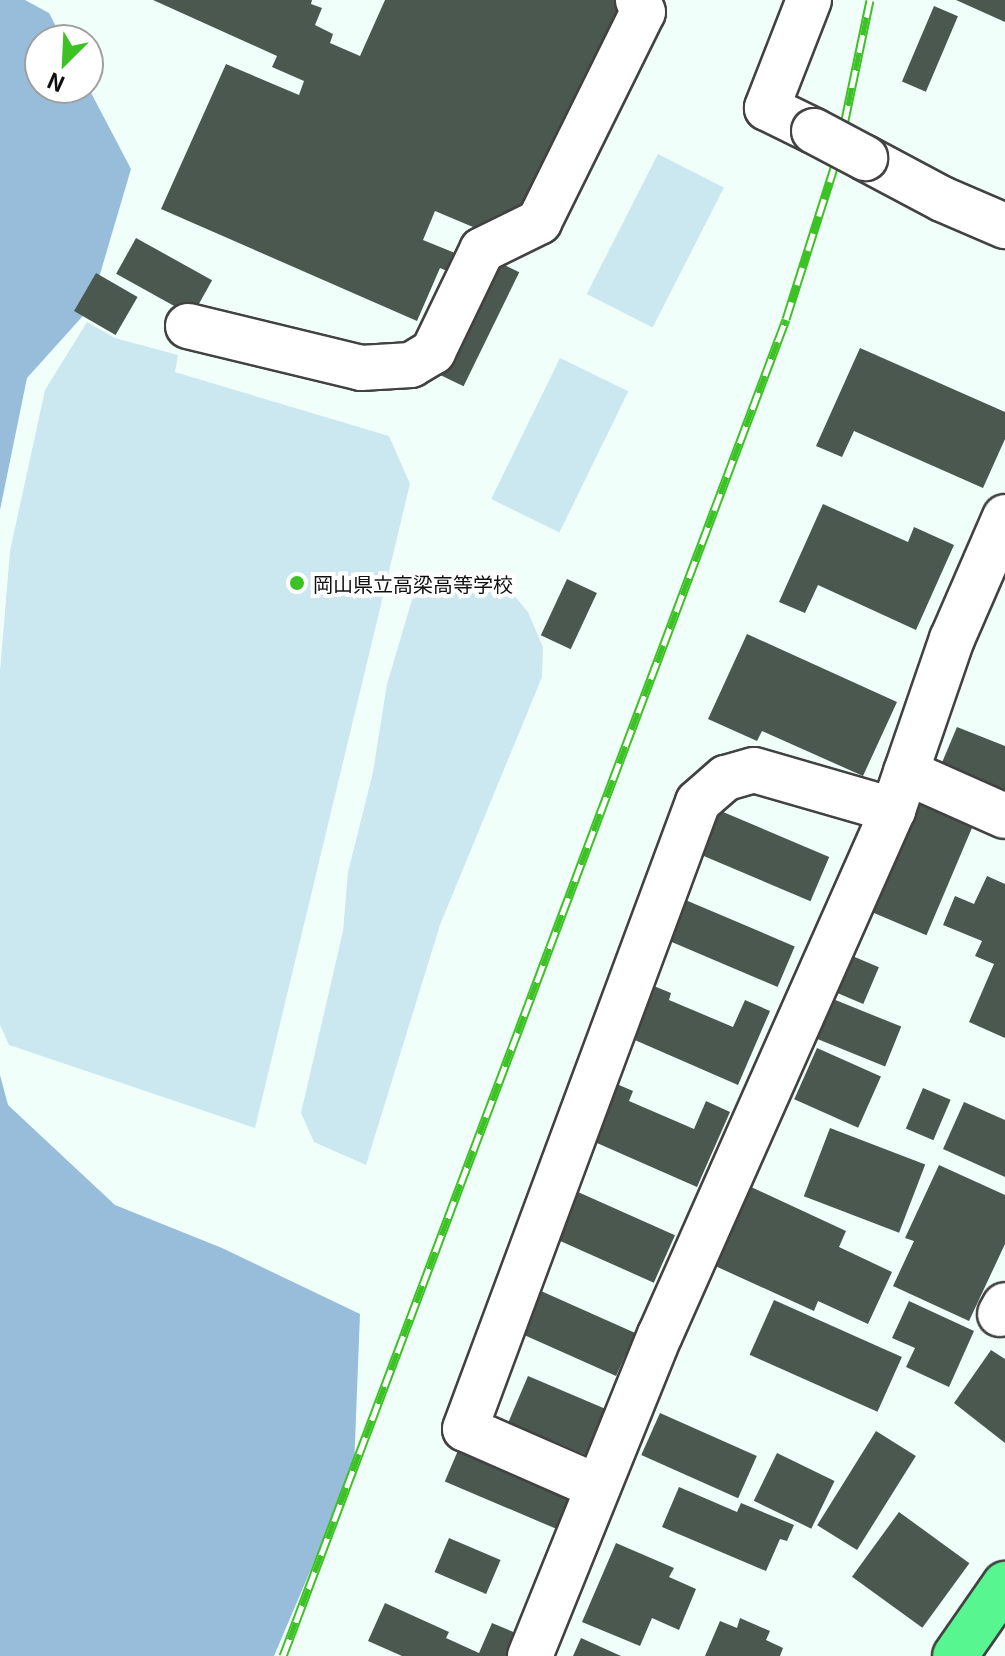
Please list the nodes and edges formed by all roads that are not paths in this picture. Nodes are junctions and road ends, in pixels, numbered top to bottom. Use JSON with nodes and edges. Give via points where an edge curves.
{"nodes":[{"id":1,"x":638,"y":0,"type":"edge"},
{"id":2,"x":809,"y":0,"type":"edge"},
{"id":3,"x":1005,"y":226,"type":"edge"},
{"id":4,"x":188,"y":326,"type":"dead end"},
{"id":5,"x":1005,"y":517,"type":"edge"},
{"id":6,"x":900,"y":791,"type":"junction"},
{"id":7,"x":1005,"y":816,"type":"edge"},
{"id":8,"x":598,"y":1487,"type":"junction"},
{"id":9,"x":1005,"y":1584,"type":"edge"},
{"id":10,"x":530,"y":1656,"type":"edge"},
{"id":11,"x":955,"y":1656,"type":"edge"}],
"edges":[{"from":1,"to":4,"type":"street","via":[[643,12],[539,222],[482,250],[433,352],[411,365],[361,368]]},
{"from":2,"to":3,"type":"street","bridge":true,"via":[[767,108]]},
{"from":5,"to":6,"type":"street","via":[[952,639]]},
{"from":6,"to":7,"type":"street"},
{"from":6,"to":8,"type":"street"},
{"from":6,"to":8,"type":"street","via":[[754,770],[726,778],[698,802],[465,1429]]},
{"from":8,"to":10,"type":"street"},
{"from":9,"to":11,"type":"highway"}]}
